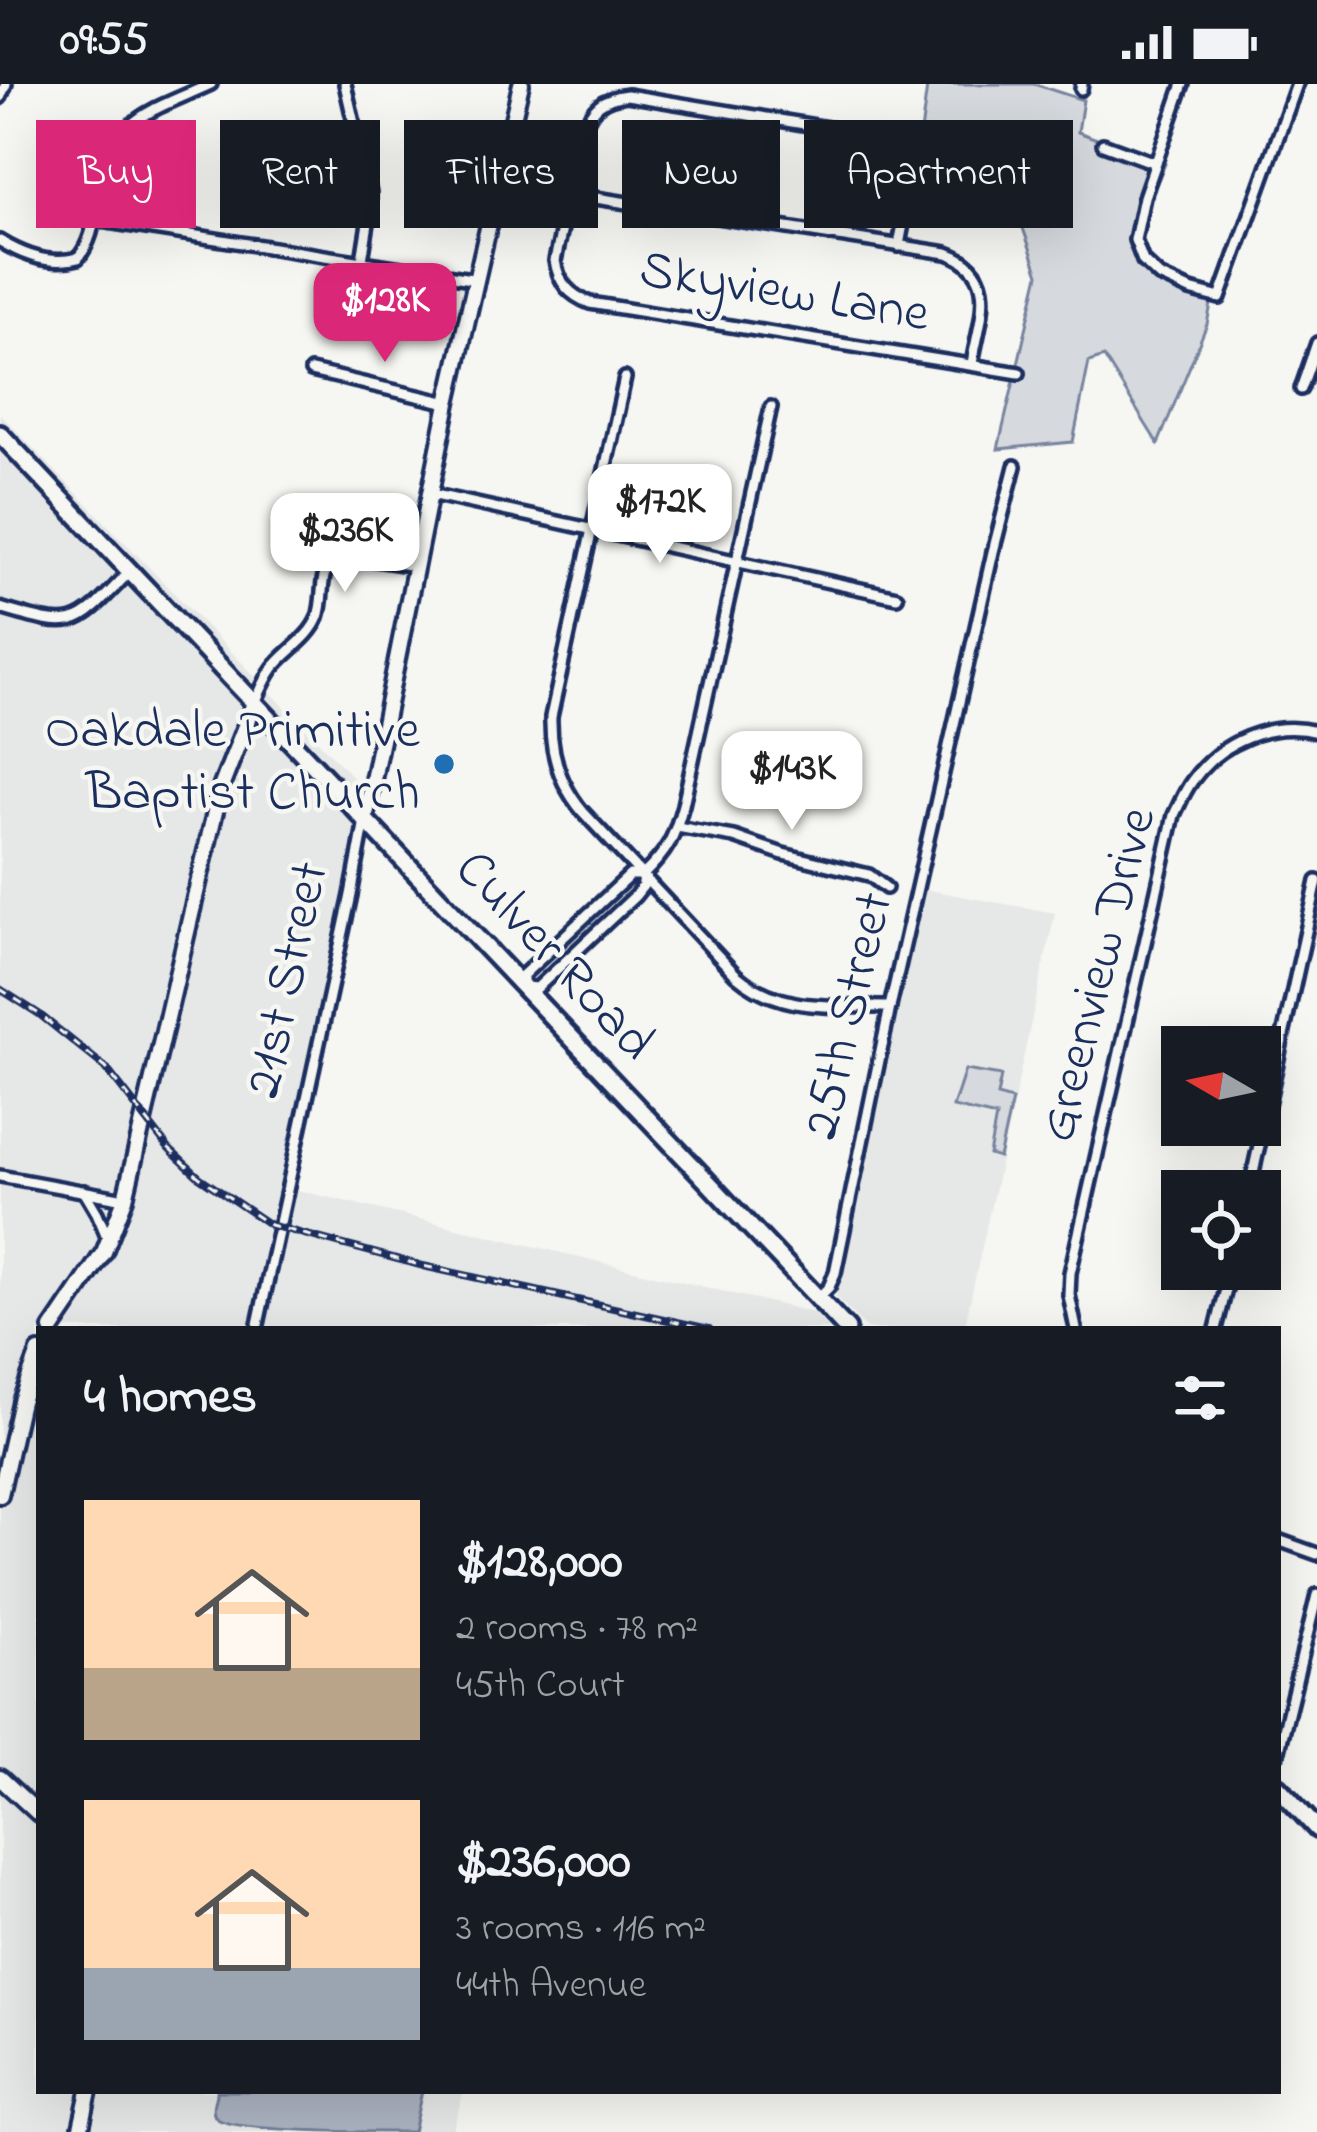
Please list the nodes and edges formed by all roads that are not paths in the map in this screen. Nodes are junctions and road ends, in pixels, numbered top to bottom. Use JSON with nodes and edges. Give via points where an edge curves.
{"nodes":[{"id":1,"x":6,"y":84,"type":"edge"},
{"id":2,"x":212,"y":84,"type":"edge"},
{"id":3,"x":345,"y":84,"type":"edge"},
{"id":4,"x":521,"y":84,"type":"edge"},
{"id":5,"x":1183,"y":84,"type":"edge"},
{"id":6,"x":1297,"y":84,"type":"edge"},
{"id":7,"x":0,"y":98,"type":"edge"},
{"id":8,"x":139,"y":120,"type":"edge"},
{"id":9,"x":513,"y":120,"type":"edge"},
{"id":10,"x":587,"y":120,"type":"edge"},
{"id":11,"x":1103,"y":143,"type":"dead end"},
{"id":12,"x":1155,"y":163,"type":"junction"},
{"id":13,"x":598,"y":198,"type":"edge"},
{"id":14,"x":92,"y":228,"type":"edge"},
{"id":15,"x":148,"y":228,"type":"edge"},
{"id":16,"x":490,"y":228,"type":"edge"},
{"id":17,"x":562,"y":228,"type":"edge"},
{"id":18,"x":0,"y":241,"type":"edge"},
{"id":19,"x":899,"y":246,"type":"junction"},
{"id":20,"x":362,"y":260,"type":"junction"},
{"id":21,"x":478,"y":280,"type":"junction"},
{"id":22,"x":1317,"y":343,"type":"edge"},
{"id":23,"x":972,"y":364,"type":"junction"},
{"id":24,"x":311,"y":371,"type":"dead end"},
{"id":25,"x":1019,"y":374,"type":"dead end"},
{"id":26,"x":625,"y":378,"type":"dead end"},
{"id":27,"x":1300,"y":389,"type":"dead end"},
{"id":28,"x":448,"y":403,"type":"junction"},
{"id":29,"x":771,"y":406,"type":"dead end"},
{"id":30,"x":0,"y":434,"type":"edge"},
{"id":31,"x":1015,"y":466,"type":"dead end"},
{"id":32,"x":431,"y":494,"type":"junction"},
{"id":33,"x":593,"y":530,"type":"junction"},
{"id":34,"x":736,"y":560,"type":"junction"},
{"id":35,"x":416,"y":566,"type":"junction"},
{"id":36,"x":130,"y":571,"type":"junction"},
{"id":37,"x":897,"y":597,"type":"dead end"},
{"id":38,"x":0,"y":608,"type":"edge"},
{"id":39,"x":254,"y":704,"type":"junction"},
{"id":40,"x":1317,"y":732,"type":"edge"},
{"id":41,"x":364,"y":820,"type":"junction"},
{"id":42,"x":677,"y":827,"type":"junction"},
{"id":43,"x":643,"y":875,"type":"junction"},
{"id":44,"x":1317,"y":881,"type":"edge"},
{"id":45,"x":886,"y":888,"type":"dead end"},
{"id":46,"x":523,"y":987,"type":"junction"},
{"id":47,"x":890,"y":1007,"type":"junction"},
{"id":48,"x":1254,"y":1170,"type":"edge"},
{"id":49,"x":0,"y":1176,"type":"edge"},
{"id":50,"x":84,"y":1191,"type":"junction"},
{"id":51,"x":125,"y":1199,"type":"junction"},
{"id":52,"x":109,"y":1243,"type":"junction"},
{"id":53,"x":1226,"y":1290,"type":"edge"},
{"id":54,"x":818,"y":1298,"type":"junction"},
{"id":55,"x":54,"y":1326,"type":"edge"},
{"id":56,"x":257,"y":1326,"type":"edge"},
{"id":57,"x":844,"y":1326,"type":"edge"},
{"id":58,"x":1075,"y":1326,"type":"edge"},
{"id":59,"x":1217,"y":1326,"type":"edge"},
{"id":60,"x":36,"y":1360,"type":"edge"},
{"id":61,"x":0,"y":1495,"type":"edge"},
{"id":62,"x":1281,"y":1541,"type":"edge"},
{"id":63,"x":1317,"y":1554,"type":"edge"},
{"id":64,"x":1317,"y":1594,"type":"edge"},
{"id":65,"x":1281,"y":1742,"type":"edge"},
{"id":66,"x":0,"y":1778,"type":"edge"},
{"id":67,"x":1281,"y":1790,"type":"edge"},
{"id":68,"x":36,"y":1811,"type":"edge"},
{"id":69,"x":1317,"y":1829,"type":"edge"},
{"id":70,"x":88,"y":2094,"type":"edge"},
{"id":71,"x":80,"y":2132,"type":"edge"}],
"edges":[{"from":1,"to":7,"type":"street"},
{"from":2,"to":8,"type":"street"},
{"from":3,"to":20,"type":"street","via":[[370,193]]},
{"from":4,"to":9,"type":"street","name":"21st Street"},
{"from":5,"to":12,"type":"street"},
{"from":6,"to":12,"type":"street","via":[[1220,298],[1159,276],[1143,261],[1135,240]]},
{"from":10,"to":19,"type":"street","name":"Skyview Lane","via":[[596,105],[627,95],[893,142],[909,169]]},
{"from":11,"to":12,"type":"street"},
{"from":13,"to":19,"type":"street"},
{"from":14,"to":18,"type":"street","via":[[85,249],[67,261]]},
{"from":15,"to":20,"type":"street"},
{"from":16,"to":21,"type":"street","name":"21st Street"},
{"from":17,"to":23,"type":"street","name":"Skyview Lane","via":[[555,261],[562,282],[590,303]]},
{"from":19,"to":23,"type":"street","via":[[962,259],[981,279]]},
{"from":20,"to":21,"type":"street"},
{"from":21,"to":28,"type":"street","name":"21st Street"},
{"from":22,"to":27,"type":"street"},
{"from":23,"to":25,"type":"street","name":"Skyview Lane"},
{"from":24,"to":28,"type":"street"},
{"from":26,"to":33,"type":"street"},
{"from":28,"to":32,"type":"street","name":"21st Street"},
{"from":29,"to":34,"type":"street"},
{"from":30,"to":36,"type":"main road","name":"Culver Road"},
{"from":31,"to":47,"type":"street","name":"25th Street"},
{"from":32,"to":33,"type":"street"},
{"from":32,"to":35,"type":"street","name":"21st Street"},
{"from":33,"to":34,"type":"street"},
{"from":33,"to":43,"type":"street","via":[[552,740],[575,803]]},
{"from":34,"to":37,"type":"street"},
{"from":34,"to":42,"type":"street"},
{"from":35,"to":39,"type":"street","via":[[351,556],[329,563],[318,617],[273,668]]},
{"from":35,"to":41,"type":"street","name":"21st Street"},
{"from":36,"to":38,"type":"street","via":[[74,621]]},
{"from":36,"to":39,"type":"main road","name":"Culver Road"},
{"from":39,"to":41,"type":"main road","name":"Culver Road"},
{"from":39,"to":51,"type":"street","via":[[220,790]]},
{"from":40,"to":58,"type":"street","name":"Greenview Drive","via":[[1270,729],[1220,753],[1174,815],[1070,1273]]},
{"from":41,"to":46,"type":"main road","name":"Culver Road","via":[[377,843]]},
{"from":41,"to":56,"type":"street","name":"21st Street"},
{"from":42,"to":43,"type":"street"},
{"from":42,"to":45,"type":"street","via":[[869,875]]},
{"from":43,"to":46,"type":"street","via":[[630,875],[524,975]]},
{"from":43,"to":46,"type":"street","via":[[635,896],[537,988]]},
{"from":43,"to":47,"type":"street","via":[[764,995]]},
{"from":44,"to":48,"type":"street"},
{"from":46,"to":54,"type":"main road","name":"Culver Road"},
{"from":47,"to":54,"type":"street","name":"25th Street","via":[[835,1273]]},
{"from":49,"to":50,"type":"street"},
{"from":50,"to":51,"type":"street"},
{"from":50,"to":52,"type":"street"},
{"from":51,"to":52,"type":"street"},
{"from":52,"to":55,"type":"street"},
{"from":53,"to":59,"type":"street"},
{"from":54,"to":57,"type":"main road","name":"Culver Road"},
{"from":60,"to":61,"type":"street"},
{"from":62,"to":63,"type":"street"},
{"from":64,"to":65,"type":"street"},
{"from":66,"to":68,"type":"street"},
{"from":67,"to":69,"type":"main road"},
{"from":70,"to":71,"type":"street"}]}
